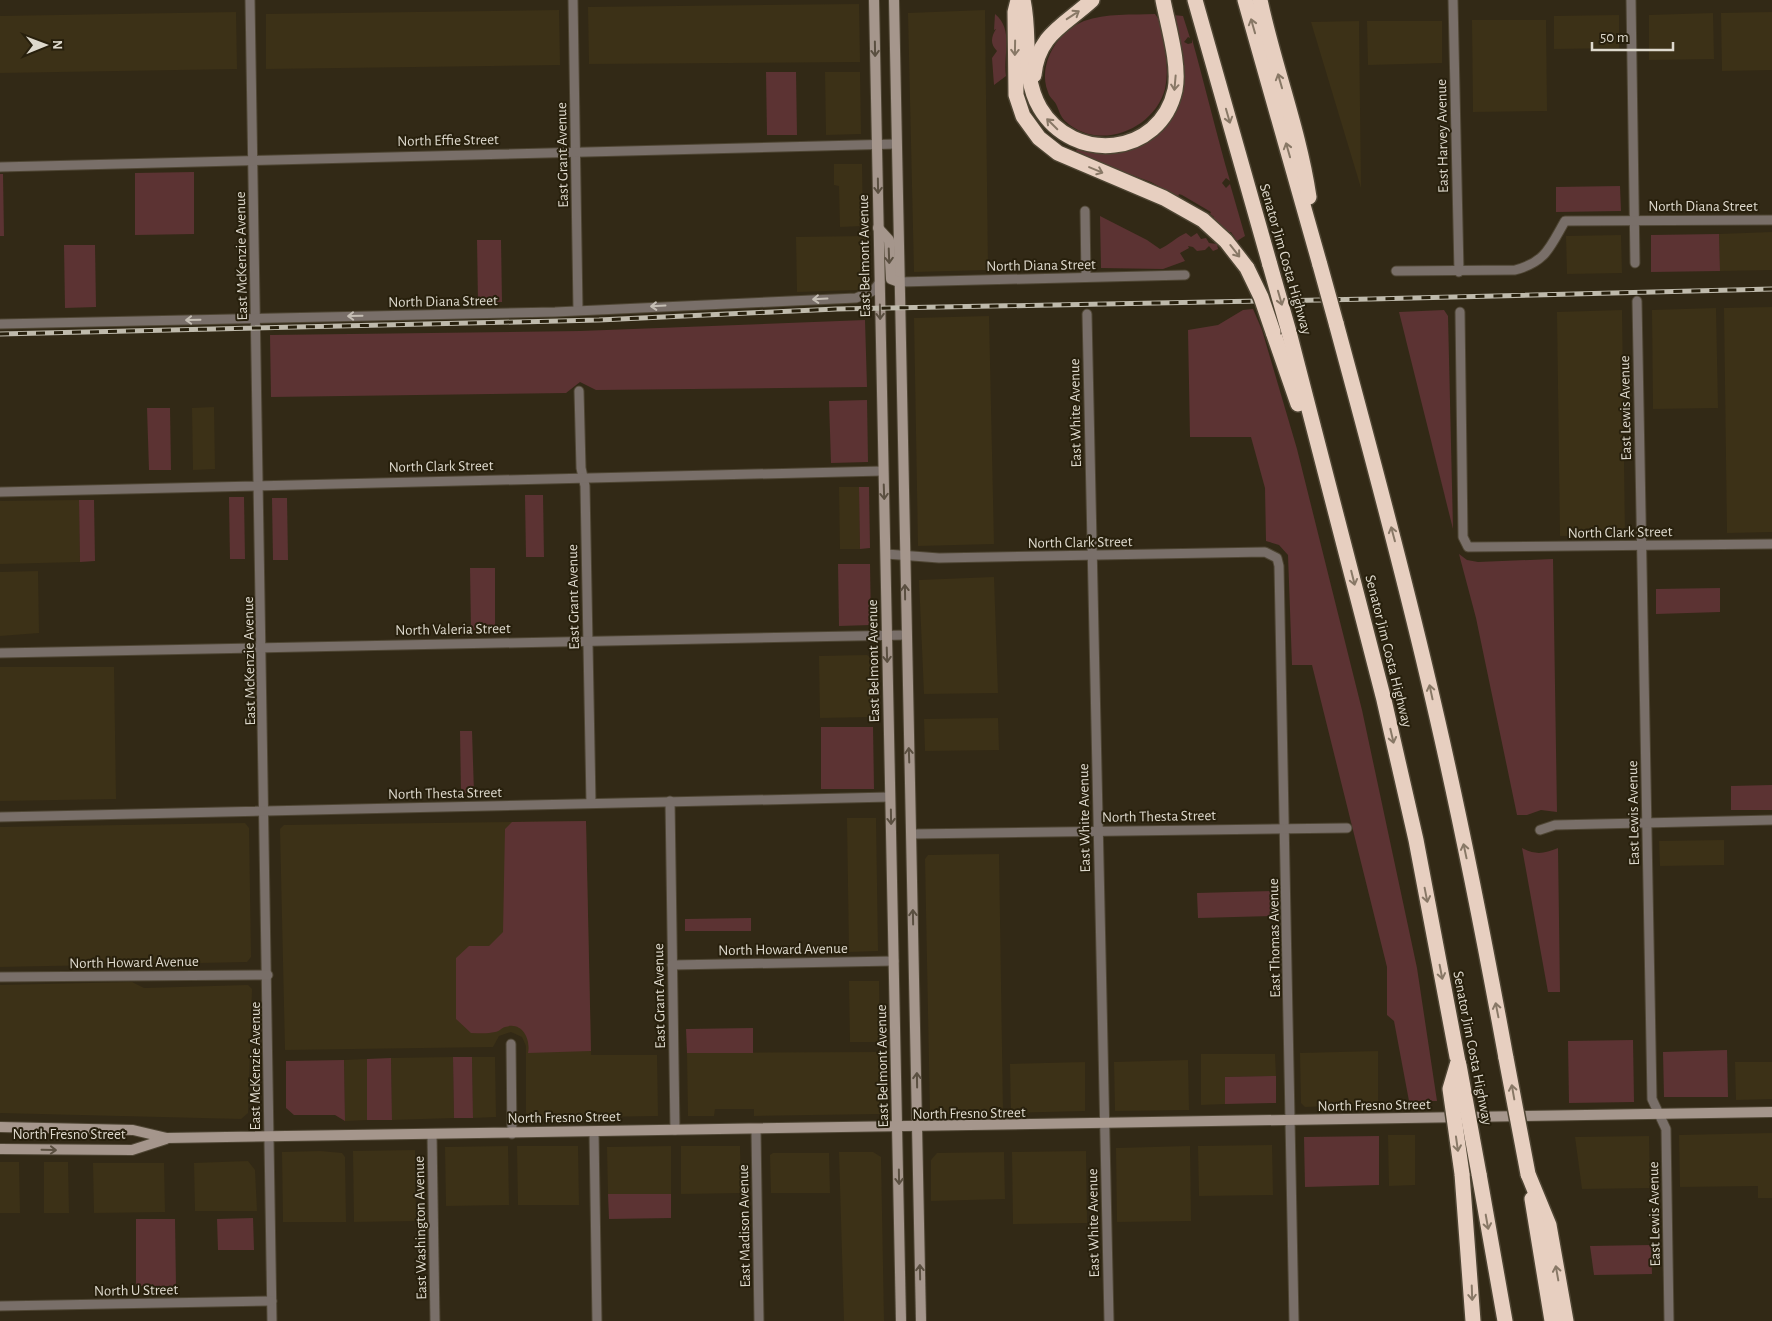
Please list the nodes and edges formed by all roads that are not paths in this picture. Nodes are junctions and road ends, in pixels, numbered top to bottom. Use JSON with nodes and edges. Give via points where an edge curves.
{"nodes":[{"id":1,"x":250,"y":0,"type":"edge"},
{"id":2,"x":573,"y":0,"type":"edge"},
{"id":3,"x":874,"y":0,"type":"edge"},
{"id":4,"x":894,"y":0,"type":"edge"},
{"id":5,"x":1018,"y":0,"type":"edge"},
{"id":6,"x":1023,"y":0,"type":"edge"},
{"id":7,"x":1092,"y":0,"type":"edge"},
{"id":8,"x":1164,"y":0,"type":"edge"},
{"id":9,"x":1195,"y":0,"type":"edge"},
{"id":10,"x":1245,"y":0,"type":"edge"},
{"id":11,"x":1260,"y":0,"type":"edge"},
{"id":12,"x":1453,"y":0,"type":"edge"},
{"id":13,"x":1631,"y":0,"type":"edge"},
{"id":14,"x":1266,"y":52,"type":"junction"},
{"id":15,"x":1036,"y":99,"type":"junction"},
{"id":16,"x":878,"y":144,"type":"junction"},
{"id":17,"x":896,"y":144,"type":"junction"},
{"id":18,"x":576,"y":151,"type":"junction"},
{"id":19,"x":253,"y":159,"type":"junction"},
{"id":20,"x":0,"y":167,"type":"edge"},
{"id":21,"x":1085,"y":212,"type":"dead end"},
{"id":22,"x":1635,"y":220,"type":"junction"},
{"id":23,"x":1772,"y":220,"type":"edge"},
{"id":24,"x":878,"y":228,"type":"junction"},
{"id":25,"x":1636,"y":263,"type":"dead end"},
{"id":26,"x":1396,"y":271,"type":"dead end"},
{"id":27,"x":1459,"y":272,"type":"junction"},
{"id":28,"x":1184,"y":275,"type":"dead end"},
{"id":29,"x":1086,"y":277,"type":"junction"},
{"id":30,"x":880,"y":282,"type":"junction"},
{"id":31,"x":899,"y":282,"type":"junction"},
{"id":32,"x":1637,"y":301,"type":"dead end"},
{"id":33,"x":578,"y":310,"type":"junction"},
{"id":34,"x":1460,"y":312,"type":"dead end"},
{"id":35,"x":1087,"y":314,"type":"dead end"},
{"id":36,"x":256,"y":319,"type":"junction"},
{"id":37,"x":0,"y":324,"type":"edge"},
{"id":38,"x":579,"y":391,"type":"dead end"},
{"id":39,"x":883,"y":471,"type":"junction"},
{"id":40,"x":583,"y":477,"type":"junction"},
{"id":41,"x":259,"y":484,"type":"junction"},
{"id":42,"x":0,"y":492,"type":"edge"},
{"id":43,"x":1330,"y":497,"type":"junction"},
{"id":44,"x":1772,"y":544,"type":"edge"},
{"id":45,"x":1642,"y":546,"type":"junction"},
{"id":46,"x":886,"y":554,"type":"junction"},
{"id":47,"x":1275,"y":555,"type":"joint"},
{"id":48,"x":1092,"y":556,"type":"junction"},
{"id":49,"x":905,"y":557,"type":"junction"},
{"id":50,"x":887,"y":635,"type":"junction"},
{"id":51,"x":906,"y":635,"type":"junction"},
{"id":52,"x":588,"y":640,"type":"junction"},
{"id":53,"x":262,"y":648,"type":"junction"},
{"id":54,"x":0,"y":653,"type":"edge"},
{"id":55,"x":890,"y":797,"type":"junction"},
{"id":56,"x":670,"y":802,"type":"junction"},
{"id":57,"x":591,"y":803,"type":"junction"},
{"id":58,"x":265,"y":811,"type":"junction"},
{"id":59,"x":0,"y":817,"type":"edge"},
{"id":60,"x":1772,"y":820,"type":"edge"},
{"id":61,"x":1647,"y":822,"type":"junction"},
{"id":62,"x":1347,"y":828,"type":"dead end"},
{"id":63,"x":1285,"y":829,"type":"junction"},
{"id":64,"x":1540,"y":830,"type":"dead end"},
{"id":65,"x":1098,"y":831,"type":"junction"},
{"id":66,"x":912,"y":834,"type":"junction"},
{"id":67,"x":894,"y":961,"type":"junction"},
{"id":68,"x":672,"y":965,"type":"junction"},
{"id":69,"x":268,"y":974,"type":"junction"},
{"id":70,"x":0,"y":977,"type":"edge"},
{"id":71,"x":511,"y":1044,"type":"dead end"},
{"id":72,"x":1458,"y":1062,"type":"junction"},
{"id":73,"x":1772,"y":1112,"type":"edge"},
{"id":74,"x":1659,"y":1114,"type":"junction"},
{"id":75,"x":1291,"y":1122,"type":"junction"},
{"id":76,"x":1104,"y":1126,"type":"junction"},
{"id":77,"x":0,"y":1127,"type":"edge"},
{"id":78,"x":918,"y":1128,"type":"junction"},
{"id":79,"x":898,"y":1129,"type":"junction"},
{"id":80,"x":675,"y":1130,"type":"junction"},
{"id":81,"x":756,"y":1131,"type":"junction"},
{"id":82,"x":594,"y":1132,"type":"junction"},
{"id":83,"x":512,"y":1134,"type":"junction"},
{"id":84,"x":432,"y":1135,"type":"junction"},
{"id":85,"x":269,"y":1137,"type":"junction"},
{"id":86,"x":167,"y":1138,"type":"junction"},
{"id":87,"x":0,"y":1149,"type":"edge"},
{"id":88,"x":1528,"y":1174,"type":"junction"},
{"id":89,"x":272,"y":1301,"type":"junction"},
{"id":90,"x":0,"y":1306,"type":"edge"},
{"id":91,"x":272,"y":1321,"type":"edge"},
{"id":92,"x":435,"y":1321,"type":"edge"},
{"id":93,"x":597,"y":1321,"type":"edge"},
{"id":94,"x":759,"y":1321,"type":"edge"},
{"id":95,"x":901,"y":1321,"type":"edge"},
{"id":96,"x":921,"y":1321,"type":"edge"},
{"id":97,"x":1109,"y":1321,"type":"edge"},
{"id":98,"x":1294,"y":1321,"type":"edge"},
{"id":99,"x":1473,"y":1321,"type":"edge"},
{"id":100,"x":1505,"y":1321,"type":"edge"},
{"id":101,"x":1552,"y":1321,"type":"edge"},
{"id":102,"x":1566,"y":1321,"type":"edge"},
{"id":103,"x":1669,"y":1321,"type":"edge"}],
"edges":[{"from":1,"to":19,"type":"street","name":"East McKenzie Avenue"},
{"from":2,"to":18,"type":"street","name":"East Grant Avenue"},
{"from":3,"to":16,"type":"main road","name":"East Belmont Avenue","one_way":true},
{"from":4,"to":17,"type":"main road"},
{"from":5,"to":43,"type":"highway","one_way":true,"bridge":true,"via":[[1015,12],[1016,95],[1023,116],[1034,132],[1058,153],[1164,198],[1203,220],[1226,240],[1247,268],[1261,297]]},
{"from":6,"to":15,"type":"highway","via":[[1029,75]]},
{"from":15,"to":7,"type":"highway","one_way":true,"via":[[1033,84],[1042,48],[1061,23]]},
{"from":8,"to":15,"type":"highway","one_way":true,"via":[[1176,74],[1174,94],[1158,123],[1139,138],[1108,145],[1074,140],[1054,126]]},
{"from":9,"to":43,"type":"highway","name":"Senator Jim Costa Highway","one_way":true,"bridge":true,"via":[[1289,332]]},
{"from":14,"to":10,"type":"highway","one_way":true},
{"from":11,"to":14,"type":"highway"},
{"from":12,"to":27,"type":"street","name":"East Harvey Avenue"},
{"from":13,"to":22,"type":"street"},
{"from":88,"to":14,"type":"highway","name":"Senator Jim Costa Highway","one_way":true,"bridge":true,"via":[[1489,964],[1429,681],[1320,265],[1305,167]]},
{"from":16,"to":17,"type":"street","name":"North Effie Street"},
{"from":16,"to":18,"type":"street","name":"North Effie Street"},
{"from":16,"to":24,"type":"main road","name":"East Belmont Avenue","one_way":true},
{"from":17,"to":31,"type":"main road"},
{"from":18,"to":19,"type":"street","name":"North Effie Street"},
{"from":18,"to":33,"type":"street","name":"East Grant Avenue"},
{"from":19,"to":20,"type":"street","name":"North Effie Street"},
{"from":19,"to":36,"type":"street","name":"East McKenzie Avenue"},
{"from":21,"to":29,"type":"street"},
{"from":22,"to":23,"type":"street","name":"North Diana Street"},
{"from":22,"to":25,"type":"street"},
{"from":22,"to":27,"type":"street","name":"North Diana Street","via":[[1565,221],[1544,258],[1531,266],[1515,270]]},
{"from":24,"to":30,"type":"main road","name":"East Belmont Avenue"},
{"from":24,"to":31,"type":"main road","one_way":true,"via":[[888,240],[891,279]]},
{"from":26,"to":27,"type":"street"},
{"from":28,"to":29,"type":"street","name":"North Diana Street"},
{"from":29,"to":31,"type":"street","name":"North Diana Street"},
{"from":30,"to":33,"type":"street","name":"North Diana Street","one_way":true,"via":[[873,292],[856,298]]},
{"from":30,"to":39,"type":"main road","name":"East Belmont Avenue","one_way":true},
{"from":31,"to":49,"type":"main road"},
{"from":32,"to":45,"type":"street","name":"East Lewis Avenue"},
{"from":33,"to":36,"type":"street","name":"North Diana Street","one_way":true},
{"from":34,"to":45,"type":"street","name":"North Clark Street","via":[[1463,537],[1468,547]]},
{"from":35,"to":48,"type":"street","name":"East White Avenue"},
{"from":36,"to":37,"type":"street","name":"North Diana Street","one_way":true},
{"from":36,"to":41,"type":"street","name":"East McKenzie Avenue"},
{"from":38,"to":40,"type":"street","name":"East Grant Avenue"},
{"from":39,"to":40,"type":"street","name":"North Clark Street"},
{"from":39,"to":46,"type":"main road","name":"East Belmont Avenue","one_way":true},
{"from":40,"to":41,"type":"street","name":"North Clark Street"},
{"from":40,"to":52,"type":"street","name":"East Grant Avenue"},
{"from":41,"to":42,"type":"street","name":"North Clark Street"},
{"from":41,"to":53,"type":"street","name":"East McKenzie Avenue"},
{"from":43,"to":72,"type":"highway","name":"Senator Jim Costa Highway","one_way":true,"via":[[1382,691],[1416,840]]},
{"from":44,"to":45,"type":"street","name":"North Clark Street"},
{"from":45,"to":61,"type":"street","name":"East Lewis Avenue"},
{"from":46,"to":49,"type":"street","name":"North Clark Street"},
{"from":46,"to":50,"type":"main road","name":"East Belmont Avenue"},
{"from":47,"to":48,"type":"street","name":"North Clark Street","via":[[1265,552]]},
{"from":47,"to":63,"type":"street","name":"East Thomas Avenue","via":[[1279,566]]},
{"from":48,"to":49,"type":"street","name":"North Clark Street"},
{"from":48,"to":65,"type":"street","name":"East White Avenue"},
{"from":51,"to":49,"type":"main road","one_way":true},
{"from":50,"to":51,"type":"street","name":"North Valeria Street"},
{"from":50,"to":52,"type":"street","name":"North Valeria Street"},
{"from":50,"to":55,"type":"main road","name":"East Belmont Avenue","one_way":true},
{"from":66,"to":51,"type":"main road","one_way":true},
{"from":52,"to":53,"type":"street","name":"North Valeria Street"},
{"from":52,"to":57,"type":"street","name":"East Grant Avenue"},
{"from":53,"to":54,"type":"street","name":"North Valeria Street"},
{"from":53,"to":58,"type":"street","name":"East McKenzie Avenue"},
{"from":55,"to":56,"type":"street","name":"North Thesta Street"},
{"from":55,"to":67,"type":"main road","name":"East Belmont Avenue","one_way":true},
{"from":56,"to":57,"type":"street","name":"North Thesta Street"},
{"from":56,"to":68,"type":"street","name":"East Grant Avenue"},
{"from":57,"to":58,"type":"street","name":"North Thesta Street"},
{"from":58,"to":59,"type":"street","name":"North Thesta Street"},
{"from":58,"to":69,"type":"street","name":"East McKenzie Avenue"},
{"from":60,"to":61,"type":"street"},
{"from":61,"to":64,"type":"street","via":[[1555,825]]},
{"from":61,"to":74,"type":"street","name":"East Lewis Avenue","via":[[1652,1098]]},
{"from":62,"to":63,"type":"street","name":"North Thesta Street"},
{"from":63,"to":65,"type":"street","name":"North Thesta Street"},
{"from":63,"to":75,"type":"street","name":"East Thomas Avenue"},
{"from":65,"to":66,"type":"street","name":"North Thesta Street"},
{"from":65,"to":76,"type":"street","name":"East White Avenue"},
{"from":78,"to":66,"type":"main road","one_way":true},
{"from":67,"to":68,"type":"street","name":"North Howard Avenue"},
{"from":67,"to":79,"type":"main road","name":"East Belmont Avenue"},
{"from":68,"to":80,"type":"street","name":"East Grant Avenue"},
{"from":69,"to":70,"type":"street","name":"North Howard Avenue"},
{"from":69,"to":85,"type":"street","name":"East McKenzie Avenue"},
{"from":71,"to":83,"type":"street"},
{"from":72,"to":99,"type":"highway","one_way":true,"bridge":true,"via":[[1450,1090],[1462,1174]]},
{"from":72,"to":100,"type":"highway","name":"Senator Jim Costa Highway","one_way":true,"bridge":true},
{"from":73,"to":74,"type":"main road","name":"North Fresno Street"},
{"from":74,"to":75,"type":"main road","name":"North Fresno Street"},
{"from":74,"to":103,"type":"street","name":"East Lewis Avenue","via":[[1666,1129]]},
{"from":75,"to":76,"type":"main road","name":"North Fresno Street"},
{"from":75,"to":98,"type":"street","name":"East Thomas Avenue"},
{"from":76,"to":78,"type":"main road","name":"North Fresno Street"},
{"from":76,"to":97,"type":"street","name":"East White Avenue"},
{"from":77,"to":86,"type":"main road","name":"North Fresno Street","via":[[133,1130]]},
{"from":78,"to":79,"type":"main road","name":"North Fresno Street"},
{"from":96,"to":78,"type":"main road","one_way":true},
{"from":79,"to":81,"type":"main road","name":"North Fresno Street"},
{"from":79,"to":95,"type":"main road","name":"East Belmont Avenue","one_way":true},
{"from":80,"to":81,"type":"main road","name":"North Fresno Street"},
{"from":80,"to":82,"type":"main road","name":"North Fresno Street"},
{"from":81,"to":94,"type":"street","name":"East Madison Avenue"},
{"from":82,"to":83,"type":"main road","name":"North Fresno Street"},
{"from":82,"to":93,"type":"street"},
{"from":83,"to":84,"type":"main road","name":"North Fresno Street"},
{"from":84,"to":85,"type":"main road","name":"North Fresno Street"},
{"from":84,"to":92,"type":"street","name":"East Washington Avenue"},
{"from":85,"to":86,"type":"main road","name":"North Fresno Street"},
{"from":85,"to":89,"type":"street","name":"East McKenzie Avenue"},
{"from":87,"to":86,"type":"main road","name":"North Fresno Street","one_way":true,"via":[[132,1150]]},
{"from":88,"to":101,"type":"highway","name":"Senator Jim Costa Highway"},
{"from":102,"to":88,"type":"highway","one_way":true,"via":[[1548,1224]]},
{"from":89,"to":90,"type":"street","name":"North U Street"},
{"from":89,"to":91,"type":"street","name":"East McKenzie Avenue"}]}
